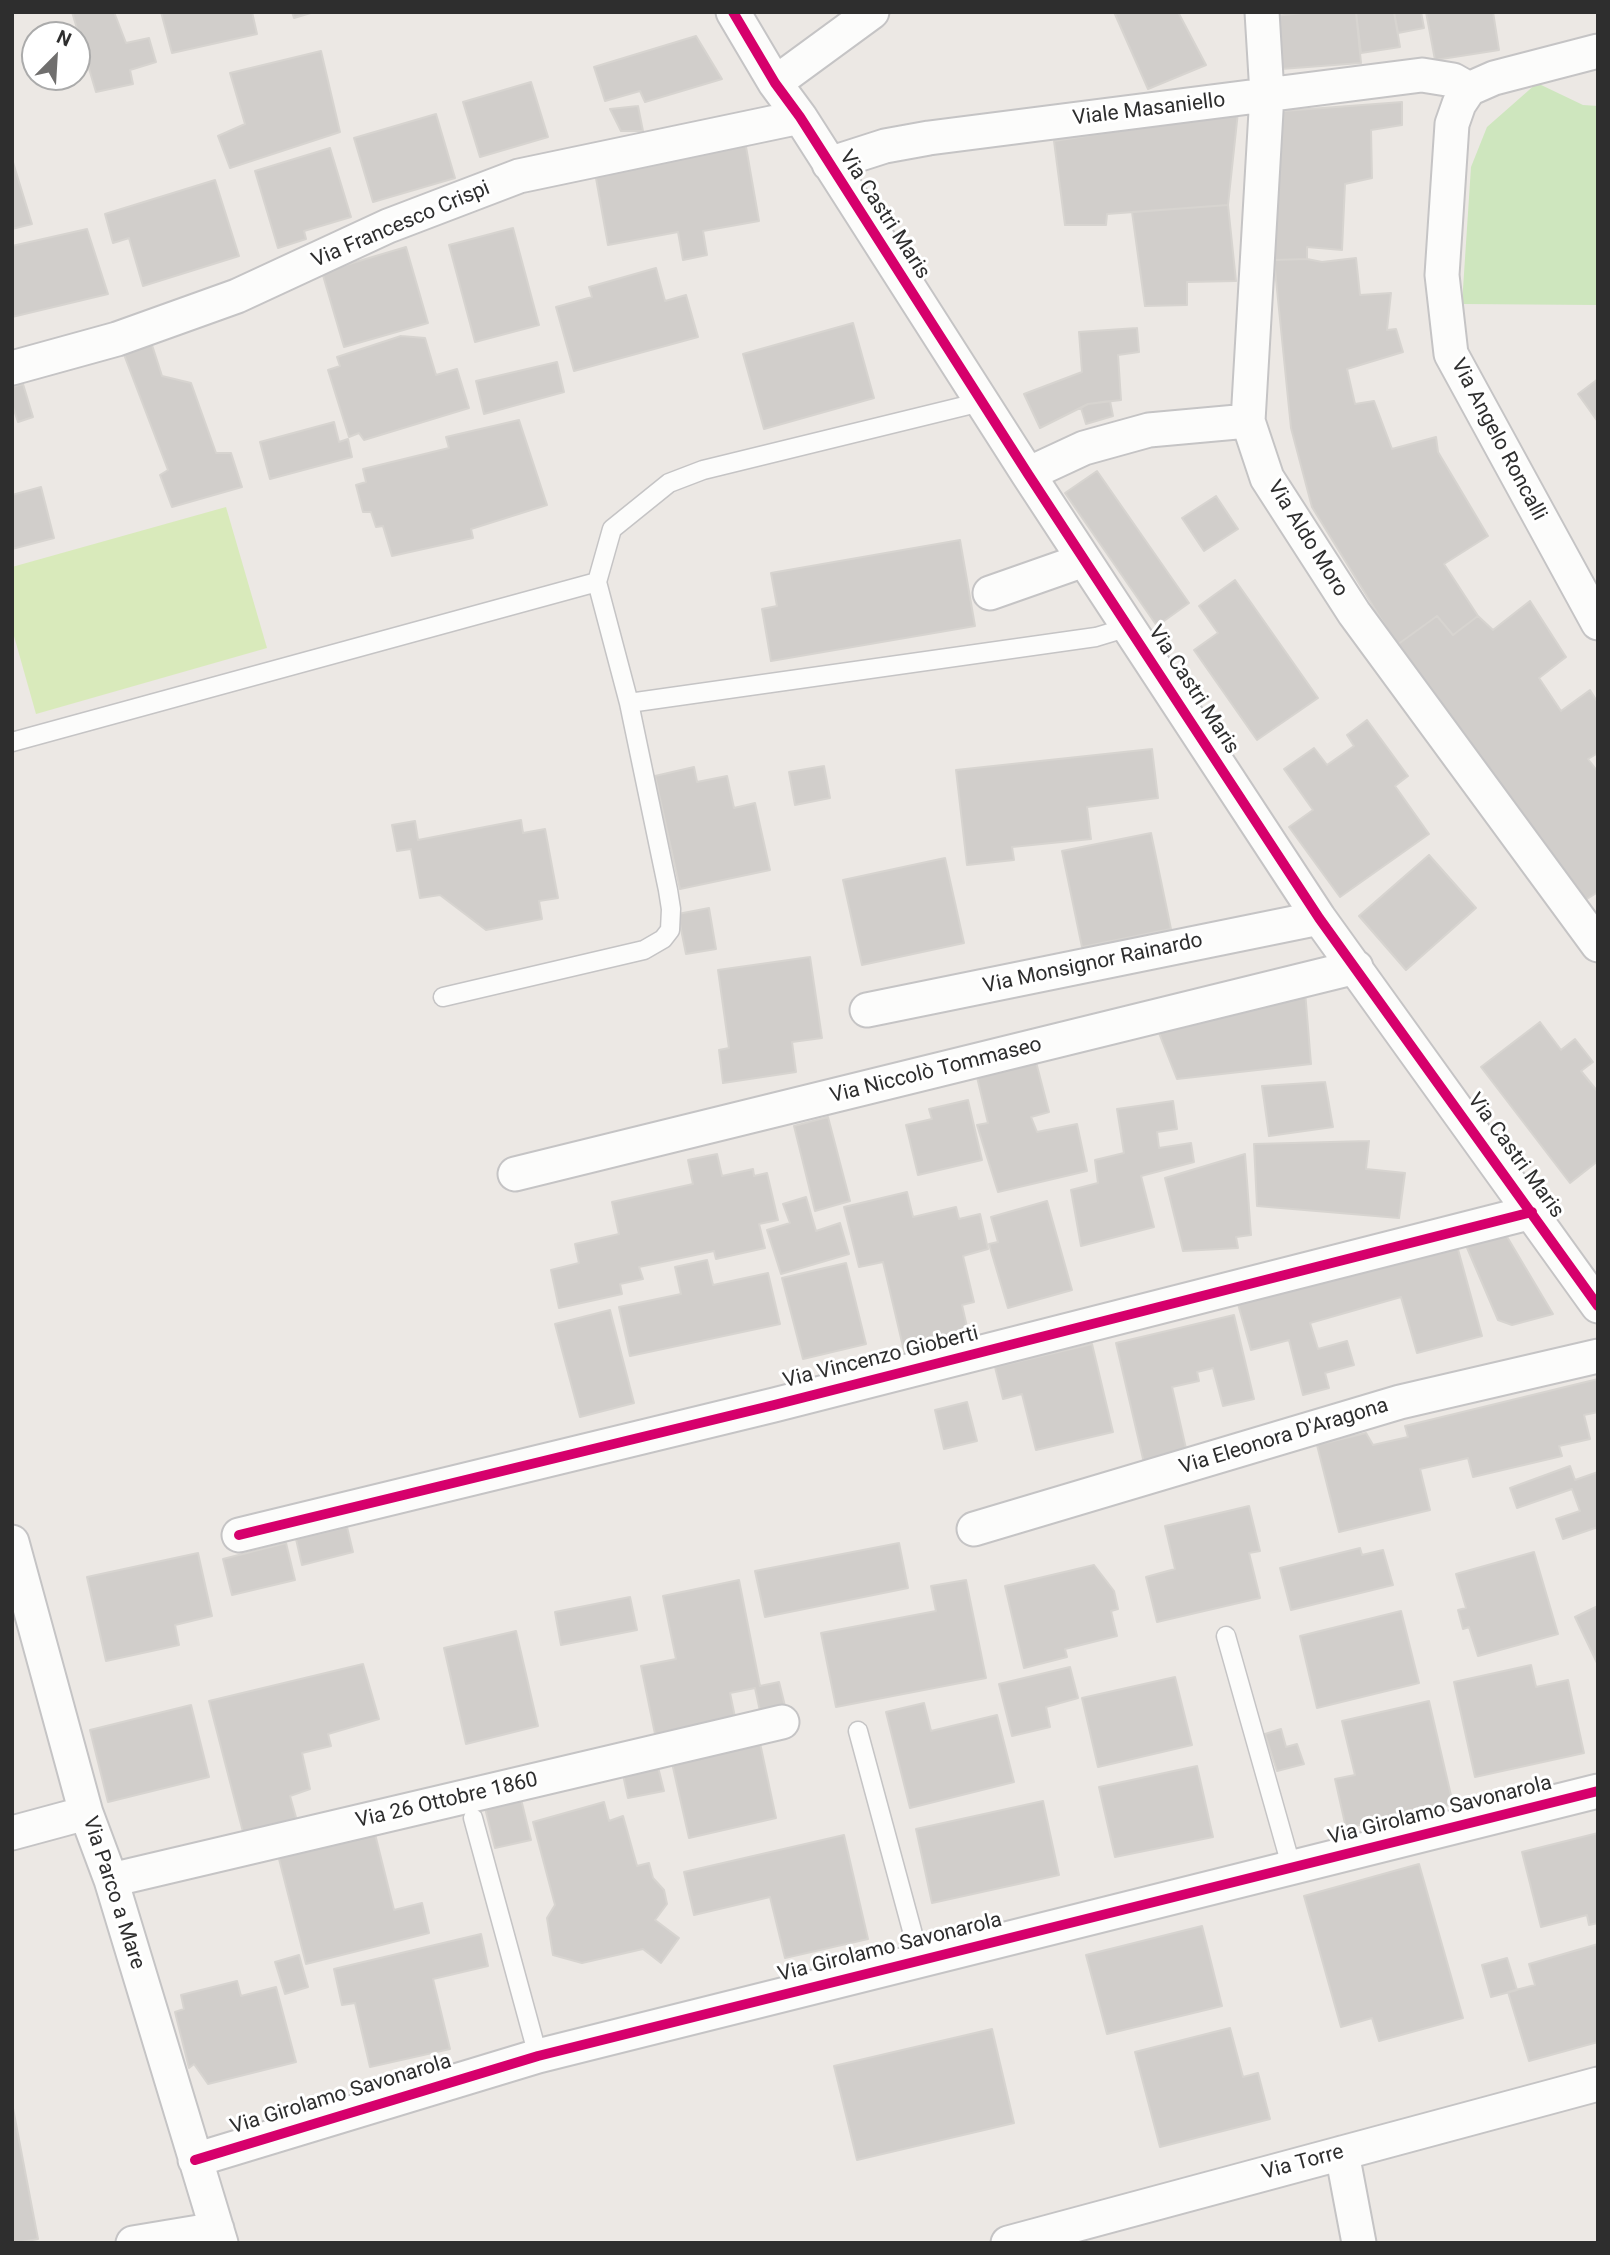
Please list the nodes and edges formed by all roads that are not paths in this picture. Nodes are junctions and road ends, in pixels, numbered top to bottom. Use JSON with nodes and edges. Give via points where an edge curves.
{"nodes":[{"id":1,"x":733,"y":12,"type":"edge"},
{"id":2,"x":872,"y":12,"type":"edge"},
{"id":3,"x":1262,"y":12,"type":"edge"},
{"id":4,"x":1598,"y":51,"type":"edge"},
{"id":5,"x":775,"y":83,"type":"junction"},
{"id":6,"x":1469,"y":89,"type":"junction"},
{"id":7,"x":1267,"y":94,"type":"junction"},
{"id":8,"x":800,"y":117,"type":"junction"},
{"id":9,"x":829,"y":164,"type":"junction"},
{"id":10,"x":12,"y":368,"type":"edge"},
{"id":11,"x":981,"y":402,"type":"junction"},
{"id":12,"x":1248,"y":421,"type":"junction"},
{"id":13,"x":1028,"y":474,"type":"junction"},
{"id":14,"x":1084,"y":560,"type":"junction"},
{"id":15,"x":597,"y":582,"type":"junction"},
{"id":16,"x":990,"y":593,"type":"dead end"},
{"id":17,"x":1598,"y":623,"type":"edge"},
{"id":18,"x":1129,"y":627,"type":"junction"},
{"id":19,"x":629,"y":703,"type":"junction"},
{"id":20,"x":12,"y":742,"type":"edge"},
{"id":21,"x":1319,"y":918,"type":"junction"},
{"id":22,"x":1598,"y":945,"type":"edge"},
{"id":23,"x":1356,"y":967,"type":"junction"},
{"id":24,"x":443,"y":998,"type":"dead end"},
{"id":25,"x":867,"y":1010,"type":"dead end"},
{"id":26,"x":515,"y":1174,"type":"dead end"},
{"id":27,"x":1532,"y":1212,"type":"junction"},
{"id":28,"x":1598,"y":1306,"type":"edge"},
{"id":29,"x":1598,"y":1356,"type":"edge"},
{"id":30,"x":974,"y":1529,"type":"dead end"},
{"id":31,"x":239,"y":1535,"type":"dead end"},
{"id":32,"x":13,"y":1544,"type":"edge"},
{"id":33,"x":1226,"y":1636,"type":"dead end"},
{"id":34,"x":782,"y":1722,"type":"dead end"},
{"id":35,"x":858,"y":1731,"type":"dead end"},
{"id":36,"x":1598,"y":1791,"type":"edge"},
{"id":37,"x":86,"y":1813,"type":"junction"},
{"id":38,"x":473,"y":1818,"type":"dead end"},
{"id":39,"x":12,"y":1833,"type":"edge"},
{"id":40,"x":1292,"y":1869,"type":"junction"},
{"id":41,"x":111,"y":1880,"type":"junction"},
{"id":42,"x":920,"y":1961,"type":"junction"},
{"id":43,"x":538,"y":2056,"type":"junction"},
{"id":44,"x":1598,"y":2084,"type":"edge"},
{"id":45,"x":1342,"y":2153,"type":"junction"},
{"id":46,"x":195,"y":2160,"type":"junction"},
{"id":47,"x":219,"y":2236,"type":"edge"},
{"id":48,"x":1019,"y":2241,"type":"edge"},
{"id":49,"x":133,"y":2243,"type":"edge"},
{"id":50,"x":1359,"y":2243,"type":"edge"}],
"edges":[{"from":1,"to":5,"type":"street","name":"Via Castri Maris"},
{"from":2,"to":5,"type":"street"},
{"from":3,"to":7,"type":"street","name":"Via Aldo Moro"},
{"from":4,"to":6,"type":"street"},
{"from":5,"to":8,"type":"street","name":"Via Castri Maris"},
{"from":6,"to":7,"type":"street","name":"Viale Masaniello","via":[[1453,80],[1422,75]]},
{"from":6,"to":17,"type":"street","name":"Via Angelo Roncalli","via":[[1452,124],[1442,275],[1451,354]]},
{"from":7,"to":9,"type":"street","name":"Viale Masaniello","via":[[929,138]]},
{"from":7,"to":12,"type":"street","name":"Via Aldo Moro"},
{"from":8,"to":9,"type":"street","name":"Via Castri Maris"},
{"from":8,"to":10,"type":"street","name":"Via Francesco Crispi","via":[[519,176],[388,226],[237,296],[128,335]]},
{"from":9,"to":11,"type":"street","name":"Via Castri Maris"},
{"from":11,"to":13,"type":"street","name":"Via Castri Maris"},
{"from":11,"to":15,"type":"lane","via":[[704,470],[668,483],[612,529]]},
{"from":12,"to":13,"type":"street","via":[[1149,430],[1084,448]]},
{"from":12,"to":22,"type":"street","name":"Via Aldo Moro","via":[[1267,478],[1354,614]]},
{"from":13,"to":14,"type":"street","name":"Via Castri Maris"},
{"from":14,"to":16,"type":"street"},
{"from":14,"to":18,"type":"street","name":"Via Castri Maris"},
{"from":15,"to":19,"type":"lane"},
{"from":15,"to":20,"type":"lane"},
{"from":18,"to":19,"type":"lane","via":[[1082,639]]},
{"from":18,"to":21,"type":"street","name":"Via Castri Maris"},
{"from":19,"to":24,"type":"lane","via":[[668,890],[670,930],[644,950]]},
{"from":21,"to":23,"type":"street","name":"Via Castri Maris"},
{"from":21,"to":25,"type":"street","name":"Via Monsignor Rainardo"},
{"from":23,"to":26,"type":"street","name":"Via Niccolò Tommaseo"},
{"from":23,"to":27,"type":"street","name":"Via Castri Maris"},
{"from":27,"to":28,"type":"street","name":"Via Castri Maris"},
{"from":27,"to":31,"type":"street","name":"Via Vincenzo Gioberti","via":[[774,1405]]},
{"from":29,"to":30,"type":"street","name":"Via Eleonora D'Aragona","via":[[1400,1402]]},
{"from":32,"to":37,"type":"street","name":"Via Parco a Mare"},
{"from":33,"to":40,"type":"lane"},
{"from":34,"to":41,"type":"street","name":"Via 26 Ottobre 1860"},
{"from":35,"to":42,"type":"lane","name":"Via Girolamo Savonarola"},
{"from":36,"to":40,"type":"street","name":"Via Girolamo Savonarola"},
{"from":37,"to":39,"type":"street"},
{"from":37,"to":41,"type":"street","name":"Via Parco a Mare"},
{"from":38,"to":43,"type":"lane"},
{"from":40,"to":42,"type":"street","name":"Via Girolamo Savonarola"},
{"from":41,"to":46,"type":"street","name":"Via Parco a Mare"},
{"from":42,"to":43,"type":"street","name":"Via Girolamo Savonarola"},
{"from":43,"to":46,"type":"street","name":"Via Girolamo Savonarola"},
{"from":44,"to":45,"type":"street","name":"Via Torre"},
{"from":45,"to":48,"type":"street","name":"Via Torre"},
{"from":45,"to":50,"type":"street"},
{"from":46,"to":47,"type":"street","name":"Via Parco a Mare"},
{"from":47,"to":49,"type":"street"}]}
